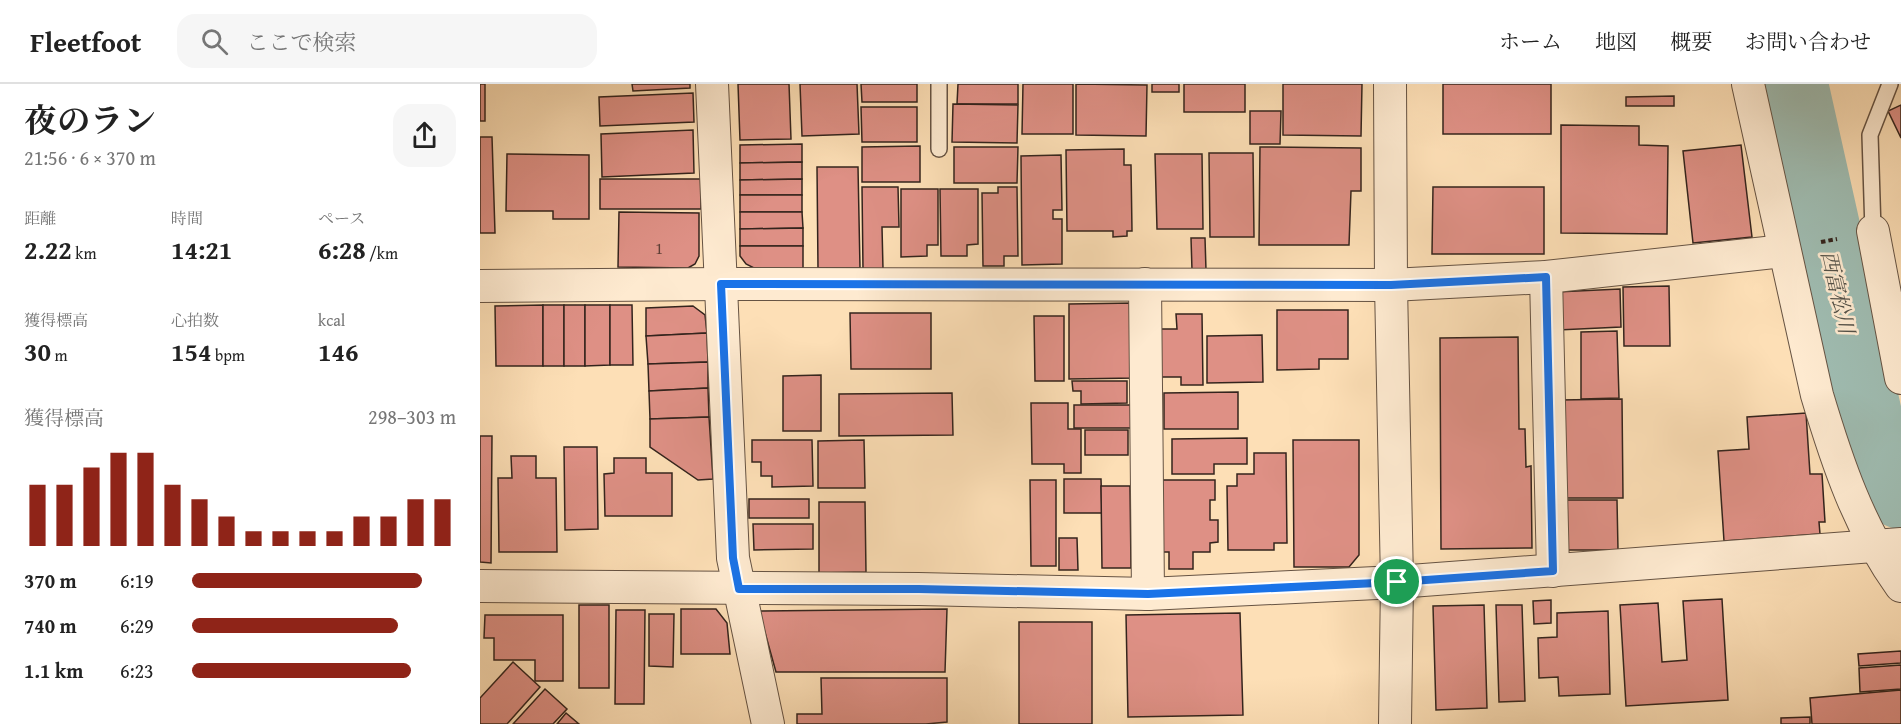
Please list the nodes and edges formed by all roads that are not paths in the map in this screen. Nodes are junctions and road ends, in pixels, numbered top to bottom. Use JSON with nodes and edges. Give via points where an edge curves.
{"nodes":[{"id":1,"x":712,"y":84,"type":"edge"},
{"id":2,"x":939,"y":84,"type":"edge"},
{"id":3,"x":1390,"y":84,"type":"edge"},
{"id":4,"x":1748,"y":84,"type":"edge"},
{"id":5,"x":1890,"y":84,"type":"edge"},
{"id":6,"x":939,"y":149,"type":"dead end"},
{"id":7,"x":1873,"y":231,"type":"joint"},
{"id":8,"x":1784,"y":252,"type":"junction"},
{"id":9,"x":1546,"y":277,"type":"junction"},
{"id":10,"x":721,"y":284,"type":"junction"},
{"id":11,"x":1145,"y":284,"type":"junction"},
{"id":12,"x":1391,"y":285,"type":"junction"},
{"id":13,"x":480,"y":286,"type":"edge"},
{"id":14,"x":1901,"y":378,"type":"edge"},
{"id":15,"x":1888,"y":545,"type":"edge"},
{"id":16,"x":1553,"y":571,"type":"junction"},
{"id":17,"x":1397,"y":582,"type":"junction"},
{"id":18,"x":480,"y":586,"type":"edge"},
{"id":19,"x":1901,"y":586,"type":"edge"},
{"id":20,"x":739,"y":589,"type":"junction"},
{"id":21,"x":1148,"y":594,"type":"junction"},
{"id":22,"x":768,"y":724,"type":"edge"},
{"id":23,"x":1395,"y":724,"type":"edge"}],
"edges":[{"from":1,"to":10,"type":"street"},
{"from":2,"to":6,"type":"lane"},
{"from":3,"to":12,"type":"street"},
{"from":4,"to":8,"type":"street"},
{"from":5,"to":7,"type":"lane","via":[[1870,135]]},
{"from":7,"to":14,"type":"street"},
{"from":8,"to":9,"type":"street"},
{"from":8,"to":15,"type":"street","via":[[1817,395],[1849,491]]},
{"from":9,"to":12,"type":"street"},
{"from":9,"to":16,"type":"street"},
{"from":10,"to":11,"type":"street"},
{"from":10,"to":13,"type":"street"},
{"from":10,"to":20,"type":"street","via":[[733,558]]},
{"from":11,"to":12,"type":"street"},
{"from":11,"to":21,"type":"street"},
{"from":12,"to":17,"type":"street"},
{"from":15,"to":16,"type":"street"},
{"from":15,"to":19,"type":"street"},
{"from":16,"to":17,"type":"street"},
{"from":17,"to":21,"type":"street"},
{"from":17,"to":23,"type":"street"},
{"from":18,"to":20,"type":"street"},
{"from":20,"to":21,"type":"street"},
{"from":20,"to":22,"type":"street"}]}
